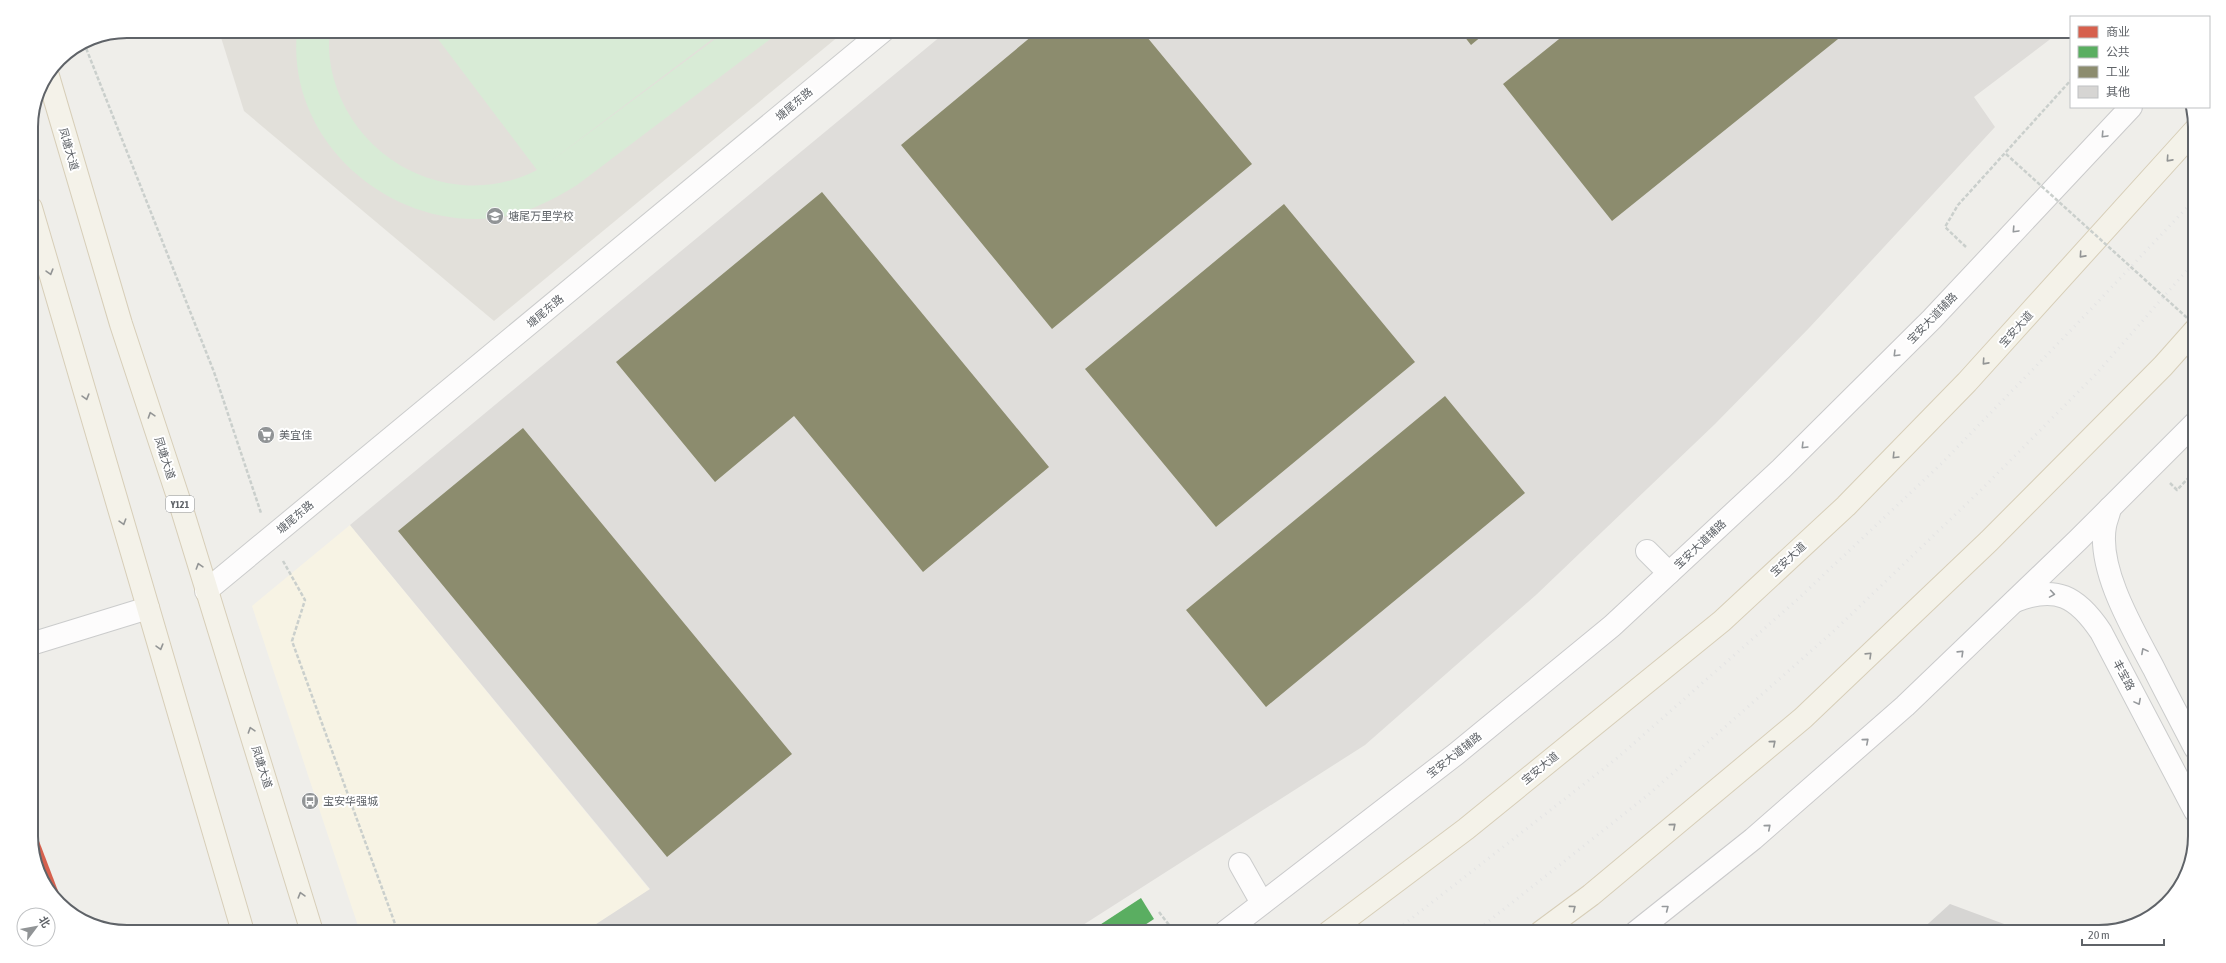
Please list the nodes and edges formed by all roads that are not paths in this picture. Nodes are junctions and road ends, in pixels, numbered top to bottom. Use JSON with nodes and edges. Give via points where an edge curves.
{"nodes":[{"id":1,"x":875,"y":38,"type":"edge"},
{"id":2,"x":50,"y":82,"type":"edge"},
{"id":3,"x":2130,"y":108,"type":"edge"},
{"id":4,"x":2188,"y":138,"type":"edge"},
{"id":5,"x":38,"y":232,"type":"edge"},
{"id":6,"x":2188,"y":338,"type":"edge"},
{"id":7,"x":2188,"y":430,"type":"edge"},
{"id":8,"x":2110,"y":508,"type":"junction"},
{"id":9,"x":1647,"y":552,"type":"dead end"},
{"id":10,"x":1669,"y":573,"type":"junction"},
{"id":11,"x":206,"y":590,"type":"junction"},
{"id":12,"x":2015,"y":601,"type":"junction"},
{"id":13,"x":148,"y":608,"type":"junction"},
{"id":14,"x":38,"y":642,"type":"edge"},
{"id":15,"x":2188,"y":735,"type":"edge"},
{"id":16,"x":2188,"y":798,"type":"edge"},
{"id":17,"x":1240,"y":864,"type":"dead end"},
{"id":18,"x":1262,"y":903,"type":"junction"},
{"id":19,"x":241,"y":925,"type":"edge"},
{"id":20,"x":310,"y":925,"type":"edge"},
{"id":21,"x":1234,"y":925,"type":"edge"},
{"id":22,"x":1338,"y":925,"type":"edge"},
{"id":23,"x":1550,"y":925,"type":"edge"},
{"id":24,"x":1645,"y":925,"type":"edge"}],
"edges":[{"from":1,"to":11,"type":"main road","name":"塘尾东路"},
{"from":11,"to":2,"type":"main road","name":"凤塘大道","number":"Y121","one_way":true,"via":[[121,324]]},
{"from":3,"to":10,"type":"main road","name":"宝安大道辅路","one_way":true,"via":[[1932,319],[1781,469]]},
{"from":4,"to":22,"type":"main road","name":"宝安大道","one_way":true,"via":[[1968,382],[1841,511],[1722,621],[1466,828]]},
{"from":5,"to":13,"type":"main road","one_way":true},
{"from":23,"to":6,"type":"main road","one_way":true,"via":[[1591,895],[1803,718],[1989,541]]},
{"from":7,"to":8,"type":"main road"},
{"from":8,"to":12,"type":"main road"},
{"from":15,"to":8,"type":"main road","one_way":true,"via":[[2116,591],[2104,543]]},
{"from":9,"to":10,"type":"main road"},
{"from":10,"to":18,"type":"main road","name":"宝安大道辅路","via":[[1612,626],[1456,754]]},
{"from":20,"to":11,"type":"main road","name":"凤塘大道","number":"Y121","one_way":true},
{"from":12,"to":16,"type":"main road","name":"丰宝路","one_way":true,"via":[[2046,592],[2061,595],[2089,614],[2101,632]]},
{"from":24,"to":12,"type":"main road","one_way":true,"via":[[1754,840],[1905,706]]},
{"from":13,"to":14,"type":"main road"},
{"from":13,"to":19,"type":"main road","one_way":true},
{"from":17,"to":18,"type":"main road"},
{"from":18,"to":21,"type":"main road","name":"宝安大道辅路"}]}
